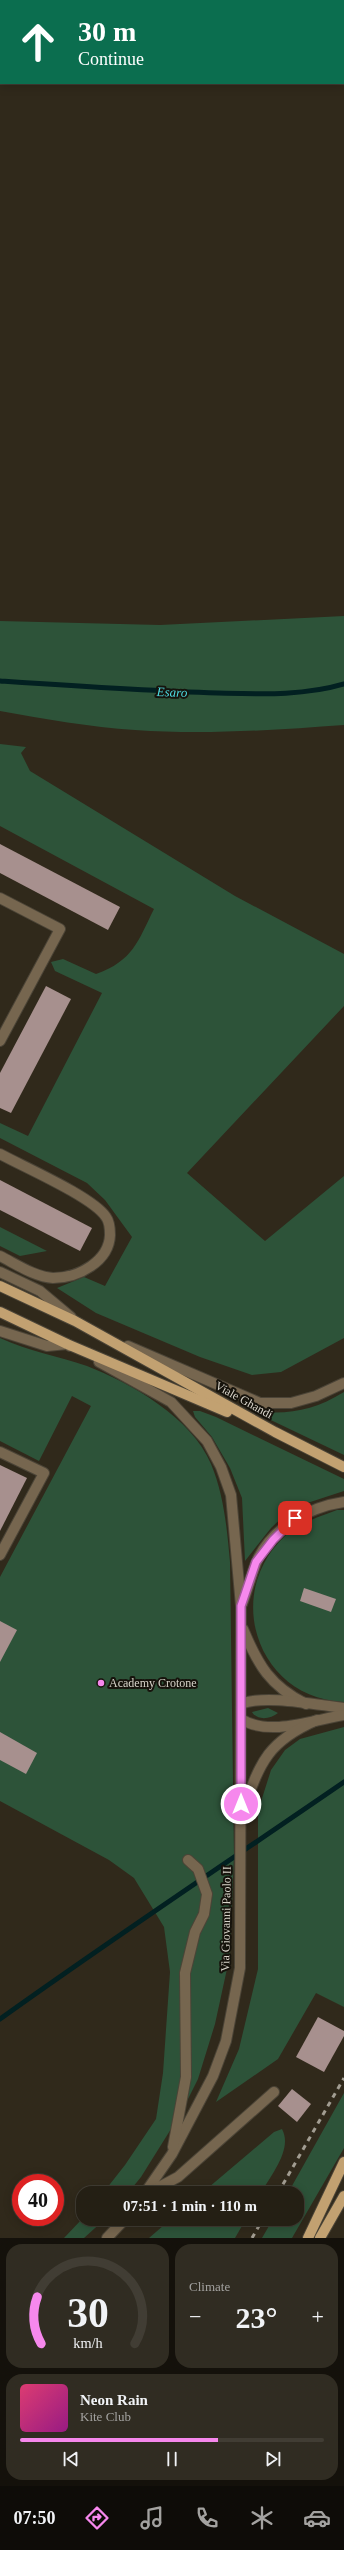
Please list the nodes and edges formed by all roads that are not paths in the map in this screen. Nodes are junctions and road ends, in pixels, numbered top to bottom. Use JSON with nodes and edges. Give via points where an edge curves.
{"nodes":[{"id":1,"x":0,"y":898,"type":"edge"},
{"id":2,"x":0,"y":1041,"type":"edge"},
{"id":3,"x":0,"y":1154,"type":"edge"},
{"id":4,"x":0,"y":1256,"type":"edge"},
{"id":5,"x":0,"y":1272,"type":"edge"},
{"id":6,"x":0,"y":1286,"type":"edge"},
{"id":7,"x":0,"y":1312,"type":"edge"},
{"id":8,"x":75,"y":1321,"type":"junction"},
{"id":9,"x":0,"y":1331,"type":"edge"},
{"id":10,"x":67,"y":1344,"type":"junction"},
{"id":11,"x":344,"y":1383,"type":"edge"},
{"id":12,"x":275,"y":1432,"type":"junction"},
{"id":13,"x":0,"y":1452,"type":"edge"},
{"id":14,"x":344,"y":1467,"type":"edge"},
{"id":15,"x":344,"y":1502,"type":"edge"},
{"id":16,"x":0,"y":1555,"type":"edge"},
{"id":17,"x":241,"y":1606,"type":"junction"},
{"id":18,"x":241,"y":1625,"type":"junction"},
{"id":19,"x":241,"y":1704,"type":"junction"},
{"id":20,"x":306,"y":1704,"type":"junction"},
{"id":21,"x":344,"y":1708,"type":"edge"},
{"id":22,"x":344,"y":1715,"type":"edge"},
{"id":23,"x":241,"y":1719,"type":"junction"},
{"id":24,"x":317,"y":1720,"type":"junction"},
{"id":25,"x":240,"y":1818,"type":"junction"},
{"id":26,"x":188,"y":1860,"type":"dead end"},
{"id":27,"x":274,"y":2092,"type":"dead end"},
{"id":28,"x":172,"y":2154,"type":"junction"},
{"id":29,"x":344,"y":2162,"type":"edge"},
{"id":30,"x":151,"y":2186,"type":"edge"},
{"id":31,"x":161,"y":2186,"type":"edge"},
{"id":32,"x":344,"y":2196,"type":"edge"},
{"id":33,"x":118,"y":2226,"type":"edge"},
{"id":34,"x":107,"y":2238,"type":"edge"},
{"id":35,"x":308,"y":2238,"type":"edge"},
{"id":36,"x":320,"y":2238,"type":"edge"}],
"edges":[{"from":1,"to":2,"type":"street","via":[[60,929]]},
{"from":3,"to":4,"type":"street","via":[[94,1204],[107,1218],[110,1246],[102,1259],[90,1267],[53,1278],[33,1272]]},
{"from":5,"to":8,"type":"street","via":[[40,1291]]},
{"from":6,"to":8,"type":"main road","name":"Viale Ghandi"},
{"from":7,"to":10,"type":"main road","name":"Viale Ghandi"},
{"from":8,"to":11,"type":"street","via":[[194,1376],[260,1402],[291,1403],[316,1396]]},
{"from":8,"to":12,"type":"main road","name":"Viale Ghandi"},
{"from":9,"to":10,"type":"street","via":[[47,1346]]},
{"from":10,"to":12,"type":"main road","name":"Viale Ghandi"},
{"from":10,"to":17,"type":"street","via":[[171,1402],[207,1442],[222,1467],[231,1495]]},
{"from":12,"to":14,"type":"main road"},
{"from":13,"to":16,"type":"street","via":[[44,1473]]},
{"from":15,"to":17,"type":"street","via":[[313,1509],[295,1518],[273,1540],[256,1562]]},
{"from":17,"to":18,"type":"street","name":"Via Giovanni Paolo II"},
{"from":18,"to":19,"type":"street","name":"Via Giovanni Paolo II"},
{"from":18,"to":20,"type":"street","via":[[260,1665],[270,1678],[282,1690]]},
{"from":19,"to":20,"type":"street","via":[[250,1700],[268,1700]]},
{"from":19,"to":23,"type":"street","name":"Via Giovanni Paolo II"},
{"from":20,"to":21,"type":"street"},
{"from":22,"to":24,"type":"street"},
{"from":23,"to":24,"type":"street","via":[[250,1725],[263,1727]]},
{"from":23,"to":25,"type":"street","name":"Via Giovanni Paolo II"},
{"from":24,"to":25,"type":"street","via":[[302,1727],[268,1752],[259,1767]]},
{"from":25,"to":28,"type":"street","name":"Via Giovanni Paolo II","via":[[240,1968],[226,2041],[205,2095]]},
{"from":26,"to":28,"type":"street","via":[[198,1869],[207,1894],[185,1973],[186,2077]]},
{"from":27,"to":31,"type":"street","via":[[178,2178]]},
{"from":28,"to":30,"type":"street","name":"Via Giovanni Paolo II"},
{"from":29,"to":35,"type":"main road"},
{"from":32,"to":36,"type":"main road"},
{"from":33,"to":34,"type":"street"}]}
